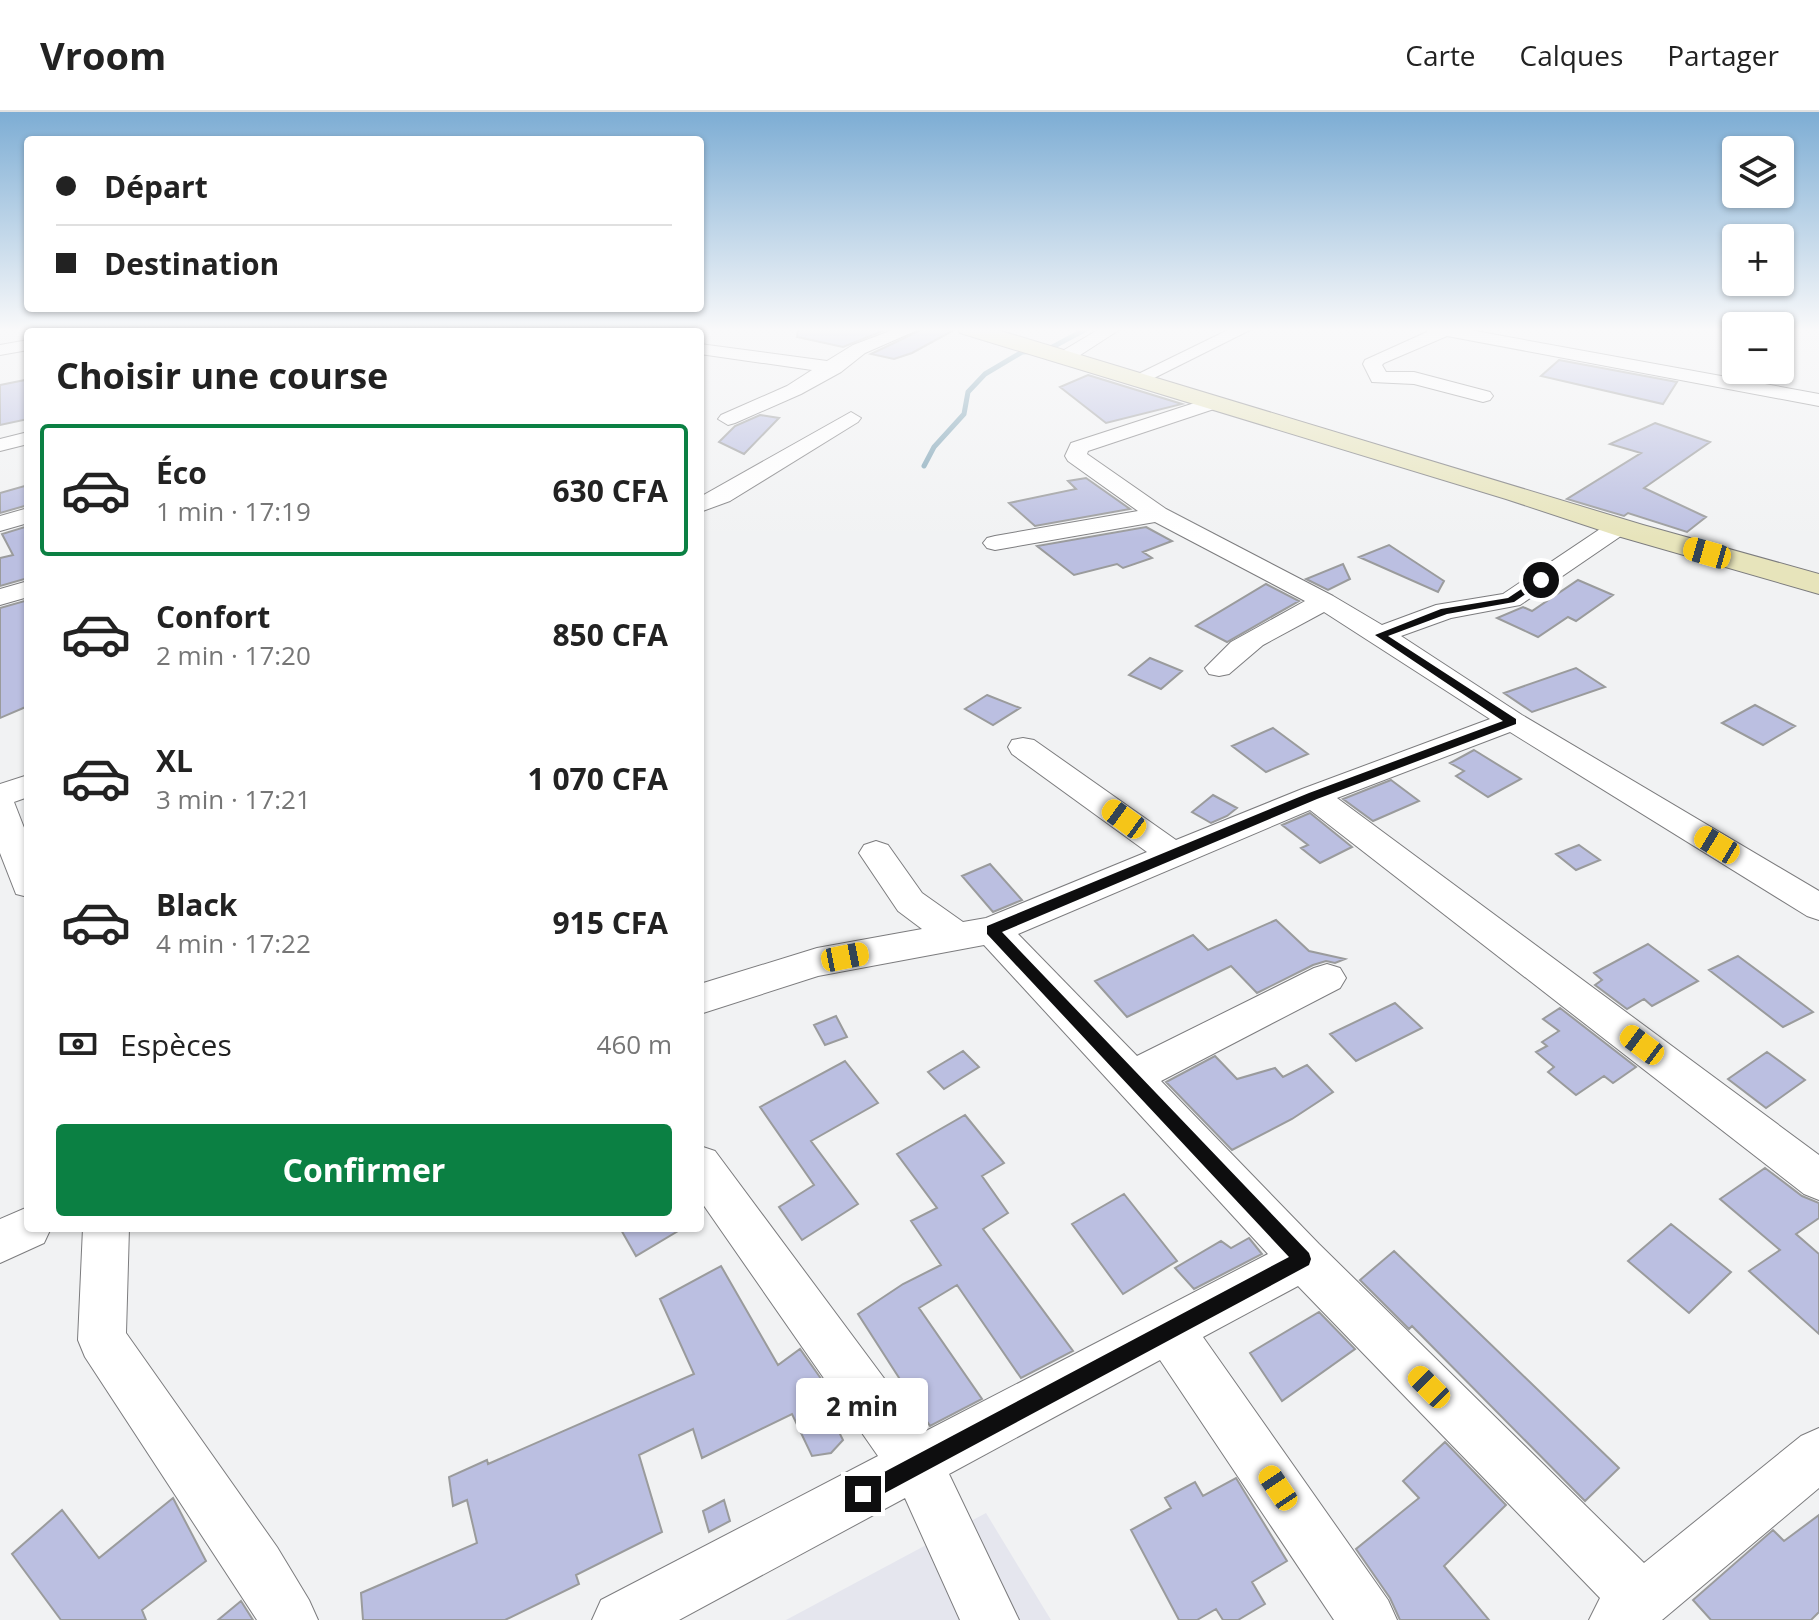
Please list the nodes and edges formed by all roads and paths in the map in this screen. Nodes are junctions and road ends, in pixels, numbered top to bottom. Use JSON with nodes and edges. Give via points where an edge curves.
{"nodes":[{"id":1,"x":775,"y":398,"type":"edge"},
{"id":2,"x":1197,"y":398,"type":"edge"},
{"id":3,"x":1213,"y":403,"type":"junction"},
{"id":4,"x":851,"y":418,"type":"dead end"},
{"id":5,"x":728,"y":419,"type":"dead end"},
{"id":6,"x":24,"y":439,"type":"edge"},
{"id":7,"x":0,"y":445,"type":"edge"},
{"id":8,"x":704,"y":503,"type":"edge"},
{"id":9,"x":1158,"y":514,"type":"junction"},
{"id":10,"x":24,"y":516,"type":"edge"},
{"id":11,"x":0,"y":524,"type":"edge"},
{"id":12,"x":1632,"y":531,"type":"junction"},
{"id":13,"x":995,"y":543,"type":"dead end"},
{"id":14,"x":1819,"y":584,"type":"edge"},
{"id":15,"x":24,"y":590,"type":"edge"},
{"id":16,"x":0,"y":597,"type":"edge"},
{"id":17,"x":1324,"y":601,"type":"junction"},
{"id":18,"x":1380,"y":635,"type":"junction"},
{"id":19,"x":1219,"y":668,"type":"dead end"},
{"id":20,"x":1512,"y":721,"type":"junction"},
{"id":21,"x":1023,"y":747,"type":"dead end"},
{"id":22,"x":24,"y":787,"type":"edge"},
{"id":23,"x":0,"y":796,"type":"edge"},
{"id":24,"x":1313,"y":796,"type":"junction"},
{"id":25,"x":0,"y":805,"type":"edge"},
{"id":26,"x":876,"y":853,"type":"dead end"},
{"id":27,"x":1175,"y":856,"type":"junction"},
{"id":28,"x":24,"y":874,"type":"edge"},
{"id":29,"x":1819,"y":907,"type":"edge"},
{"id":30,"x":974,"y":933,"type":"junction"},
{"id":31,"x":1327,"y":978,"type":"dead end"},
{"id":32,"x":704,"y":998,"type":"edge"},
{"id":33,"x":1131,"y":1078,"type":"junction"},
{"id":34,"x":704,"y":1171,"type":"edge"},
{"id":35,"x":1819,"y":1180,"type":"edge"},
{"id":36,"x":24,"y":1230,"type":"edge"},
{"id":37,"x":106,"y":1232,"type":"edge"},
{"id":38,"x":0,"y":1242,"type":"edge"},
{"id":39,"x":1303,"y":1259,"type":"junction"},
{"id":40,"x":1169,"y":1331,"type":"junction"},
{"id":41,"x":1819,"y":1454,"type":"edge"},
{"id":42,"x":917,"y":1466,"type":"junction"},
{"id":43,"x":1629,"y":1610,"type":"edge"},
{"id":44,"x":289,"y":1620,"type":"edge"},
{"id":45,"x":621,"y":1620,"type":"edge"},
{"id":46,"x":990,"y":1620,"type":"edge"},
{"id":47,"x":1368,"y":1620,"type":"edge"}],
"edges":[{"from":1,"to":5,"type":"street"},
{"from":2,"to":3,"type":"street"},
{"from":3,"to":9,"type":"street","via":[[1078,447],[1076,456]]},
{"from":3,"to":12,"type":"street"},
{"from":4,"to":8,"type":"street"},
{"from":6,"to":7,"type":"street"},
{"from":9,"to":13,"type":"street"},
{"from":9,"to":17,"type":"street"},
{"from":10,"to":11,"type":"street"},
{"from":12,"to":14,"type":"street"},
{"from":12,"to":18,"type":"street","via":[[1617,528],[1511,600],[1445,611]]},
{"from":15,"to":16,"type":"street"},
{"from":17,"to":18,"type":"street"},
{"from":17,"to":19,"type":"street","via":[[1253,640]]},
{"from":18,"to":20,"type":"street"},
{"from":20,"to":24,"type":"street"},
{"from":20,"to":29,"type":"street"},
{"from":21,"to":27,"type":"street"},
{"from":22,"to":23,"type":"street"},
{"from":24,"to":27,"type":"street"},
{"from":24,"to":35,"type":"street"},
{"from":25,"to":28,"type":"street"},
{"from":26,"to":30,"type":"street","via":[[910,902]]},
{"from":27,"to":30,"type":"street"},
{"from":30,"to":32,"type":"street","via":[[817,962]]},
{"from":30,"to":33,"type":"street"},
{"from":31,"to":33,"type":"street"},
{"from":33,"to":39,"type":"street"},
{"from":34,"to":42,"type":"street"},
{"from":36,"to":38,"type":"street"},
{"from":37,"to":44,"type":"street","via":[[102,1340]]},
{"from":39,"to":40,"type":"street"},
{"from":39,"to":43,"type":"street"},
{"from":40,"to":42,"type":"street"},
{"from":40,"to":47,"type":"street"},
{"from":41,"to":43,"type":"street"},
{"from":42,"to":45,"type":"street"},
{"from":42,"to":46,"type":"street"}]}
